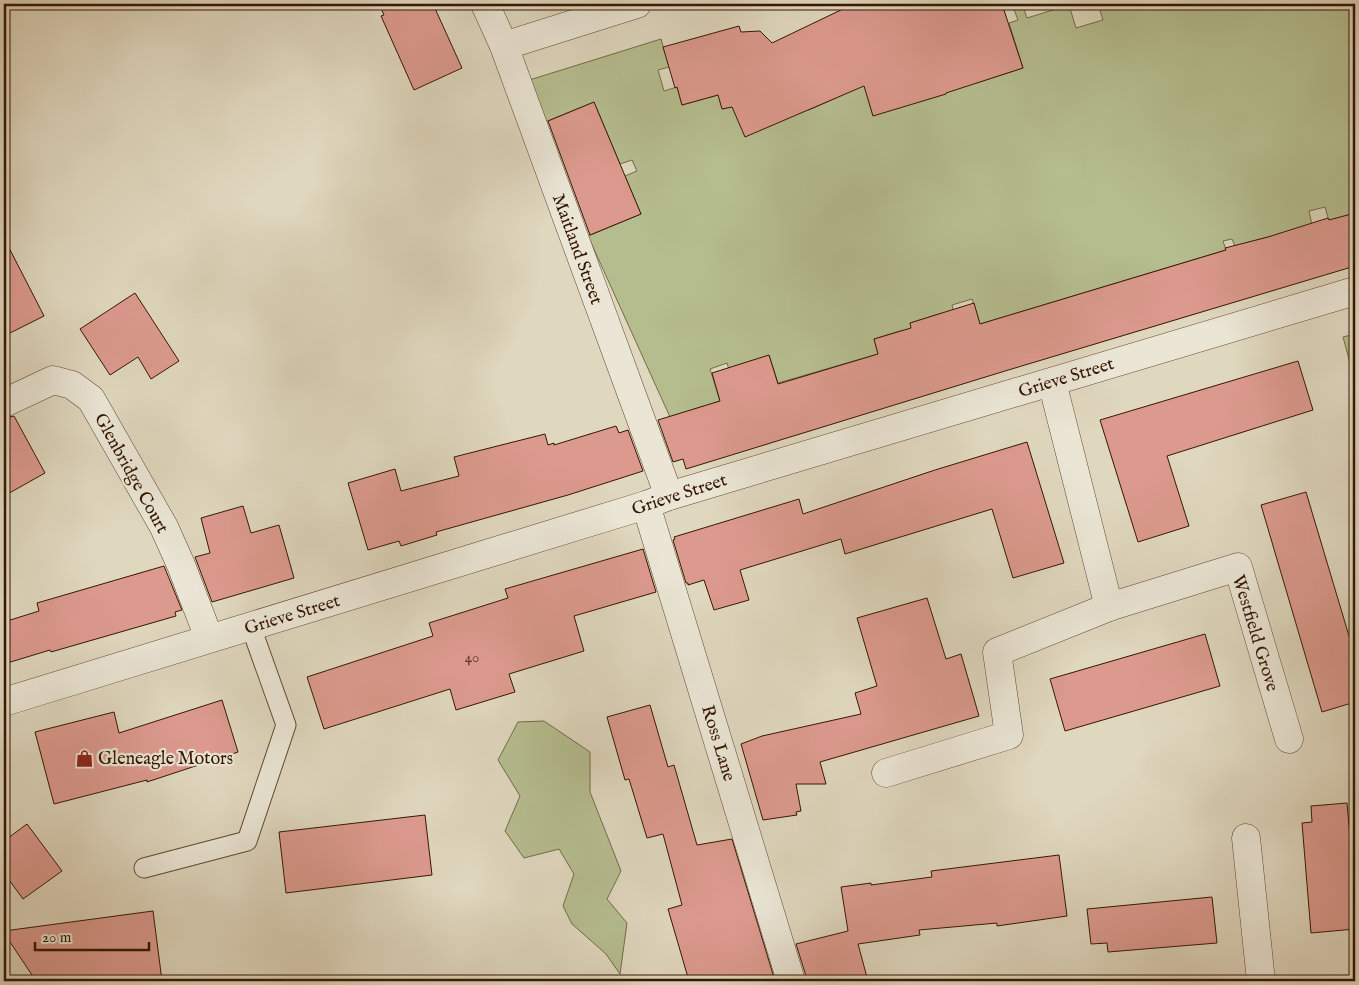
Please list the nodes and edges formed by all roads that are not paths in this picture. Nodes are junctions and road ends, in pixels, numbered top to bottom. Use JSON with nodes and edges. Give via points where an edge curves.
{"nodes":[{"id":1,"x":485,"y":4,"type":"edge"},
{"id":2,"x":637,"y":4,"type":"edge"},
{"id":3,"x":504,"y":46,"type":"junction"},
{"id":4,"x":1355,"y":291,"type":"edge"},
{"id":5,"x":1052,"y":382,"type":"junction"},
{"id":6,"x":4,"y":403,"type":"edge"},
{"id":7,"x":657,"y":500,"type":"junction"},
{"id":8,"x":1109,"y":607,"type":"junction"},
{"id":9,"x":252,"y":627,"type":"junction"},
{"id":10,"x":209,"y":638,"type":"junction"},
{"id":11,"x":4,"y":702,"type":"edge"},
{"id":12,"x":1289,"y":740,"type":"dead end"},
{"id":13,"x":886,"y":773,"type":"dead end"},
{"id":14,"x":1246,"y":838,"type":"dead end"},
{"id":15,"x":144,"y":868,"type":"dead end"},
{"id":16,"x":791,"y":981,"type":"edge"},
{"id":17,"x":1262,"y":981,"type":"edge"}],
"edges":[{"from":1,"to":3,"type":"street","name":"Maitland Street"},
{"from":2,"to":3,"type":"street"},
{"from":3,"to":7,"type":"street","name":"Maitland Street"},
{"from":4,"to":5,"type":"street","name":"Grieve Street"},
{"from":5,"to":7,"type":"street","name":"Grieve Street"},
{"from":5,"to":8,"type":"street"},
{"from":6,"to":10,"type":"street","name":"Glenbridge Court","via":[[53,380],[72,385],[91,399],[164,528]]},
{"from":7,"to":9,"type":"street","name":"Grieve Street"},
{"from":7,"to":16,"type":"street","name":"Ross Lane"},
{"from":8,"to":12,"type":"street","name":"Westfield Grove","via":[[1238,567]]},
{"from":8,"to":13,"type":"street","name":"Westfield Grove","via":[[997,652],[1009,735]]},
{"from":9,"to":10,"type":"street","name":"Grieve Street"},
{"from":9,"to":15,"type":"lane","via":[[286,725],[247,841]]},
{"from":10,"to":11,"type":"street","name":"Grieve Street"},
{"from":14,"to":17,"type":"street"}]}
